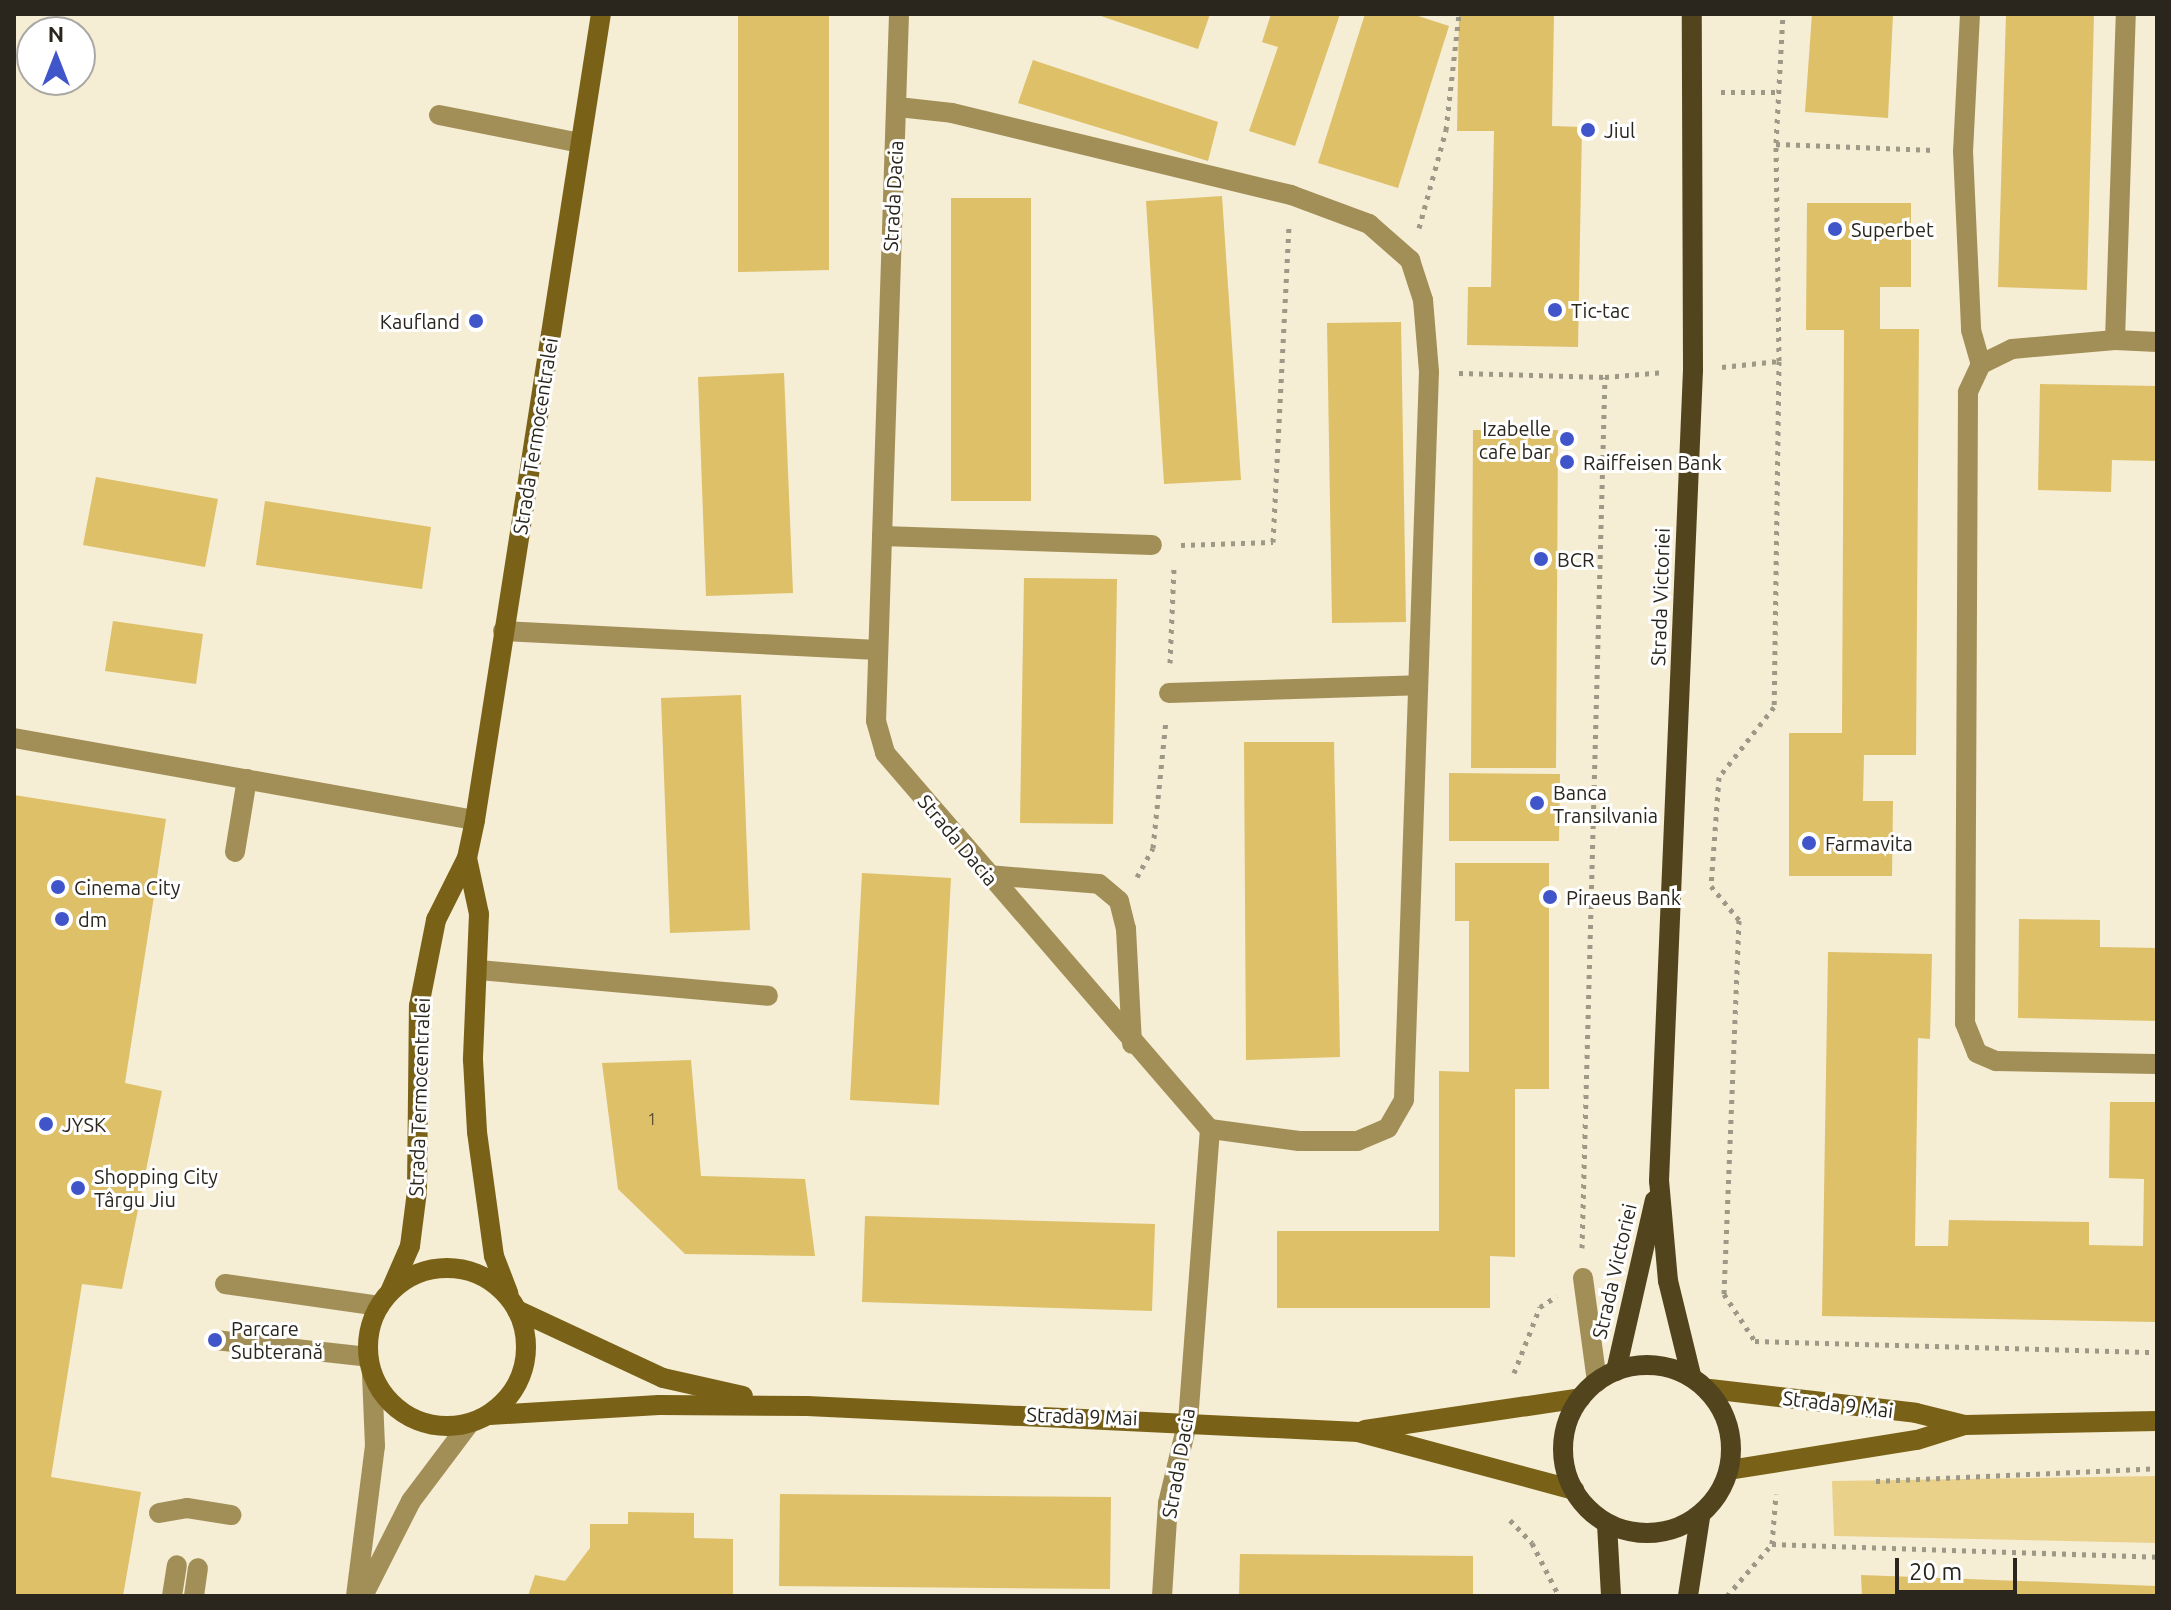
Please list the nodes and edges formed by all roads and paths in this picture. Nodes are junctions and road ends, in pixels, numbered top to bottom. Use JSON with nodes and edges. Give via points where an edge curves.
{"nodes":[{"id":1,"x":601,"y":14,"type":"edge"},
{"id":2,"x":899,"y":14,"type":"edge"},
{"id":3,"x":1459,"y":14,"type":"edge"},
{"id":4,"x":1692,"y":14,"type":"edge"},
{"id":5,"x":1783,"y":14,"type":"edge"},
{"id":6,"x":1970,"y":14,"type":"edge"},
{"id":7,"x":2126,"y":14,"type":"edge"},
{"id":8,"x":1692,"y":92,"type":"junction"},
{"id":9,"x":1778,"y":92,"type":"junction"},
{"id":10,"x":898,"y":107,"type":"junction"},
{"id":11,"x":439,"y":115,"type":"dead end"},
{"id":12,"x":580,"y":143,"type":"junction"},
{"id":13,"x":1776,"y":143,"type":"junction"},
{"id":14,"x":1963,"y":151,"type":"junction"},
{"id":15,"x":1291,"y":195,"type":"junction"},
{"id":16,"x":1410,"y":260,"type":"junction"},
{"id":17,"x":2115,"y":340,"type":"junction"},
{"id":18,"x":2157,"y":342,"type":"edge"},
{"id":19,"x":1779,"y":361,"type":"junction"},
{"id":20,"x":1981,"y":364,"type":"junction"},
{"id":21,"x":1693,"y":370,"type":"junction"},
{"id":22,"x":1429,"y":372,"type":"junction"},
{"id":23,"x":1605,"y":377,"type":"junction"},
{"id":24,"x":882,"y":536,"type":"junction"},
{"id":25,"x":1152,"y":545,"type":"dead end"},
{"id":26,"x":1174,"y":546,"type":"dead end"},
{"id":27,"x":1174,"y":560,"type":"dead end"},
{"id":28,"x":503,"y":631,"type":"junction"},
{"id":29,"x":878,"y":650,"type":"junction"},
{"id":30,"x":1418,"y":685,"type":"junction"},
{"id":31,"x":1169,"y":693,"type":"junction"},
{"id":32,"x":14,"y":738,"type":"edge"},
{"id":33,"x":247,"y":779,"type":"junction"},
{"id":34,"x":475,"y":820,"type":"junction"},
{"id":35,"x":235,"y":852,"type":"dead end"},
{"id":36,"x":467,"y":858,"type":"junction"},
{"id":37,"x":988,"y":875,"type":"junction"},
{"id":38,"x":1119,"y":901,"type":"junction"},
{"id":39,"x":479,"y":970,"type":"junction"},
{"id":40,"x":768,"y":996,"type":"dead end"},
{"id":41,"x":1132,"y":1044,"type":"junction"},
{"id":42,"x":2157,"y":1064,"type":"edge"},
{"id":43,"x":1210,"y":1129,"type":"junction"},
{"id":44,"x":1659,"y":1181,"type":"junction"},
{"id":45,"x":1583,"y":1278,"type":"junction"},
{"id":46,"x":225,"y":1284,"type":"dead end"},
{"id":47,"x":384,"y":1299,"type":"junction"},
{"id":48,"x":513,"y":1301,"type":"junction"},
{"id":49,"x":215,"y":1340,"type":"dead end"},
{"id":50,"x":2157,"y":1352,"type":"edge"},
{"id":51,"x":370,"y":1365,"type":"junction"},
{"id":52,"x":1616,"y":1371,"type":"junction"},
{"id":53,"x":1514,"y":1373,"type":"dead end"},
{"id":54,"x":1691,"y":1375,"type":"junction"},
{"id":55,"x":1597,"y":1382,"type":"junction"},
{"id":56,"x":1710,"y":1389,"type":"junction"},
{"id":57,"x":1581,"y":1398,"type":"junction"},
{"id":58,"x":807,"y":1406,"type":"junction"},
{"id":59,"x":490,"y":1415,"type":"junction"},
{"id":60,"x":1188,"y":1420,"type":"junction"},
{"id":61,"x":2157,"y":1421,"type":"edge"},
{"id":62,"x":469,"y":1424,"type":"junction"},
{"id":63,"x":1965,"y":1425,"type":"junction"},
{"id":64,"x":1358,"y":1432,"type":"junction"},
{"id":65,"x":2157,"y":1468,"type":"edge"},
{"id":66,"x":1729,"y":1470,"type":"junction"},
{"id":67,"x":1870,"y":1481,"type":"dead end"},
{"id":68,"x":1777,"y":1483,"type":"dead end"},
{"id":69,"x":1574,"y":1490,"type":"junction"},
{"id":70,"x":159,"y":1513,"type":"dead end"},
{"id":71,"x":231,"y":1515,"type":"dead end"},
{"id":72,"x":1700,"y":1518,"type":"junction"},
{"id":73,"x":1510,"y":1520,"type":"dead end"},
{"id":74,"x":1607,"y":1524,"type":"junction"},
{"id":75,"x":1772,"y":1544,"type":"junction"},
{"id":76,"x":2157,"y":1557,"type":"edge"},
{"id":77,"x":177,"y":1565,"type":"dead end"},
{"id":78,"x":198,"y":1568,"type":"dead end"},
{"id":79,"x":172,"y":1596,"type":"edge"},
{"id":80,"x":194,"y":1596,"type":"edge"},
{"id":81,"x":356,"y":1596,"type":"edge"},
{"id":82,"x":363,"y":1596,"type":"edge"},
{"id":83,"x":1162,"y":1596,"type":"edge"},
{"id":84,"x":1559,"y":1596,"type":"edge"},
{"id":85,"x":1611,"y":1596,"type":"edge"},
{"id":86,"x":1688,"y":1596,"type":"edge"},
{"id":87,"x":1727,"y":1596,"type":"edge"}],
"edges":[{"from":1,"to":12,"type":"main road","name":"Strada Termocentralei"},
{"from":2,"to":10,"type":"street","name":"Strada Dacia"},
{"from":3,"to":16,"type":"path","via":[[1446,130]]},
{"from":4,"to":8,"type":"main road","name":"Strada Victoriei"},
{"from":5,"to":9,"type":"path"},
{"from":6,"to":14,"type":"street"},
{"from":7,"to":17,"type":"street"},
{"from":8,"to":9,"type":"path"},
{"from":8,"to":21,"type":"main road","name":"Strada Victoriei"},
{"from":9,"to":13,"type":"path"},
{"from":10,"to":15,"type":"street","via":[[952,113]]},
{"from":10,"to":24,"type":"street","name":"Strada Dacia"},
{"from":11,"to":12,"type":"street"},
{"from":12,"to":28,"type":"main road","name":"Strada Termocentralei"},
{"from":13,"to":14,"type":"path"},
{"from":13,"to":19,"type":"path"},
{"from":14,"to":20,"type":"street","via":[[1971,330]]},
{"from":15,"to":16,"type":"street","via":[[1369,224]]},
{"from":15,"to":26,"type":"path","via":[[1273,542]]},
{"from":16,"to":22,"type":"street","via":[[1423,300]]},
{"from":17,"to":18,"type":"street"},
{"from":17,"to":20,"type":"street","via":[[2012,349]]},
{"from":19,"to":21,"type":"path"},
{"from":19,"to":50,"type":"path","via":[[1774,707],[1719,777],[1711,886],[1739,920],[1724,1294],[1755,1341]]},
{"from":20,"to":42,"type":"street","via":[[1968,392],[1965,1023],[1977,1053],[1996,1061]]},
{"from":21,"to":23,"type":"path"},
{"from":21,"to":44,"type":"main road","name":"Strada Victoriei"},
{"from":22,"to":23,"type":"path"},
{"from":22,"to":30,"type":"street"},
{"from":23,"to":45,"type":"path"},
{"from":24,"to":25,"type":"street"},
{"from":24,"to":29,"type":"street","name":"Strada Dacia"},
{"from":27,"to":31,"type":"path"},
{"from":28,"to":29,"type":"street"},
{"from":28,"to":34,"type":"main road","name":"Strada Termocentralei"},
{"from":29,"to":37,"type":"street","name":"Strada Dacia","via":[[876,721],[885,753]]},
{"from":30,"to":31,"type":"street"},
{"from":30,"to":43,"type":"street","via":[[1404,1100],[1388,1128],[1358,1141],[1299,1141]]},
{"from":31,"to":38,"type":"path","via":[[1153,848]]},
{"from":32,"to":33,"type":"street"},
{"from":33,"to":34,"type":"street"},
{"from":33,"to":35,"type":"street"},
{"from":34,"to":36,"type":"main road","name":"Strada Termocentralei"},
{"from":36,"to":39,"type":"main road","name":"Strada Termocentralei","via":[[479,914]]},
{"from":36,"to":47,"type":"main road","name":"Strada Termocentralei","via":[[436,920],[419,1006],[417,1191],[410,1246]]},
{"from":37,"to":38,"type":"street","via":[[1099,884]]},
{"from":37,"to":41,"type":"street","name":"Strada Dacia"},
{"from":38,"to":41,"type":"street","via":[[1126,929]]},
{"from":39,"to":40,"type":"street"},
{"from":39,"to":48,"type":"main road","name":"Strada Termocentralei","via":[[473,1060],[477,1132],[494,1256]]},
{"from":41,"to":43,"type":"street","name":"Strada Dacia"},
{"from":43,"to":60,"type":"street","name":"Strada Dacia"},
{"from":44,"to":52,"type":"main road","name":"Strada Victoriei"},
{"from":44,"to":54,"type":"main road","name":"Strada Victoriei","via":[[1668,1281]]},
{"from":45,"to":53,"type":"path","via":[[1540,1307]]},
{"from":45,"to":55,"type":"street"},
{"from":46,"to":47,"type":"street"},
{"from":47,"to":48,"type":"main road","via":[[409,1278],[456,1268],[479,1274]]},
{"from":47,"to":51,"type":"main road"},
{"from":48,"to":58,"type":"main road","name":"Strada 9 Mai","via":[[663,1378]]},
{"from":48,"to":59,"type":"main road","via":[[526,1332],[524,1368],[508,1399]]},
{"from":49,"to":51,"type":"street"},
{"from":51,"to":62,"type":"main road","via":[[383,1395],[410,1417],[444,1428]]},
{"from":51,"to":81,"type":"street","via":[[375,1446]]},
{"from":52,"to":54,"type":"main road","via":[[1654,1364]]},
{"from":52,"to":55,"type":"main road"},
{"from":54,"to":56,"type":"main road"},
{"from":55,"to":57,"type":"main road"},
{"from":56,"to":63,"type":"main road","name":"Strada 9 Mai","via":[[1916,1413]]},
{"from":56,"to":66,"type":"main road","via":[[1727,1430]]},
{"from":57,"to":64,"type":"main road","name":"Strada 9 Mai"},
{"from":57,"to":69,"type":"main road","via":[[1564,1443]]},
{"from":58,"to":59,"type":"main road","name":"Strada 9 Mai","via":[[659,1405]]},
{"from":58,"to":60,"type":"main road","name":"Strada 9 Mai"},
{"from":59,"to":62,"type":"main road"},
{"from":60,"to":64,"type":"main road","name":"Strada 9 Mai"},
{"from":60,"to":83,"type":"street","name":"Strada Dacia","via":[[1168,1503]]},
{"from":61,"to":63,"type":"main road","name":"Strada 9 Mai"},
{"from":62,"to":82,"type":"street","via":[[411,1501]]},
{"from":63,"to":66,"type":"main road","name":"Strada 9 Mai","via":[[1917,1440]]},
{"from":64,"to":69,"type":"main road","name":"Strada 9 Mai"},
{"from":65,"to":67,"type":"path"},
{"from":66,"to":72,"type":"main road","via":[[1717,1500]]},
{"from":68,"to":75,"type":"path"},
{"from":69,"to":74,"type":"main road"},
{"from":70,"to":71,"type":"street","via":[[187,1508]]},
{"from":72,"to":74,"type":"main road","via":[[1654,1534]]},
{"from":72,"to":86,"type":"main road"},
{"from":73,"to":84,"type":"path","via":[[1532,1543]]},
{"from":74,"to":85,"type":"main road"},
{"from":75,"to":76,"type":"path"},
{"from":75,"to":87,"type":"path"},
{"from":77,"to":79,"type":"street"},
{"from":78,"to":80,"type":"street"}]}
